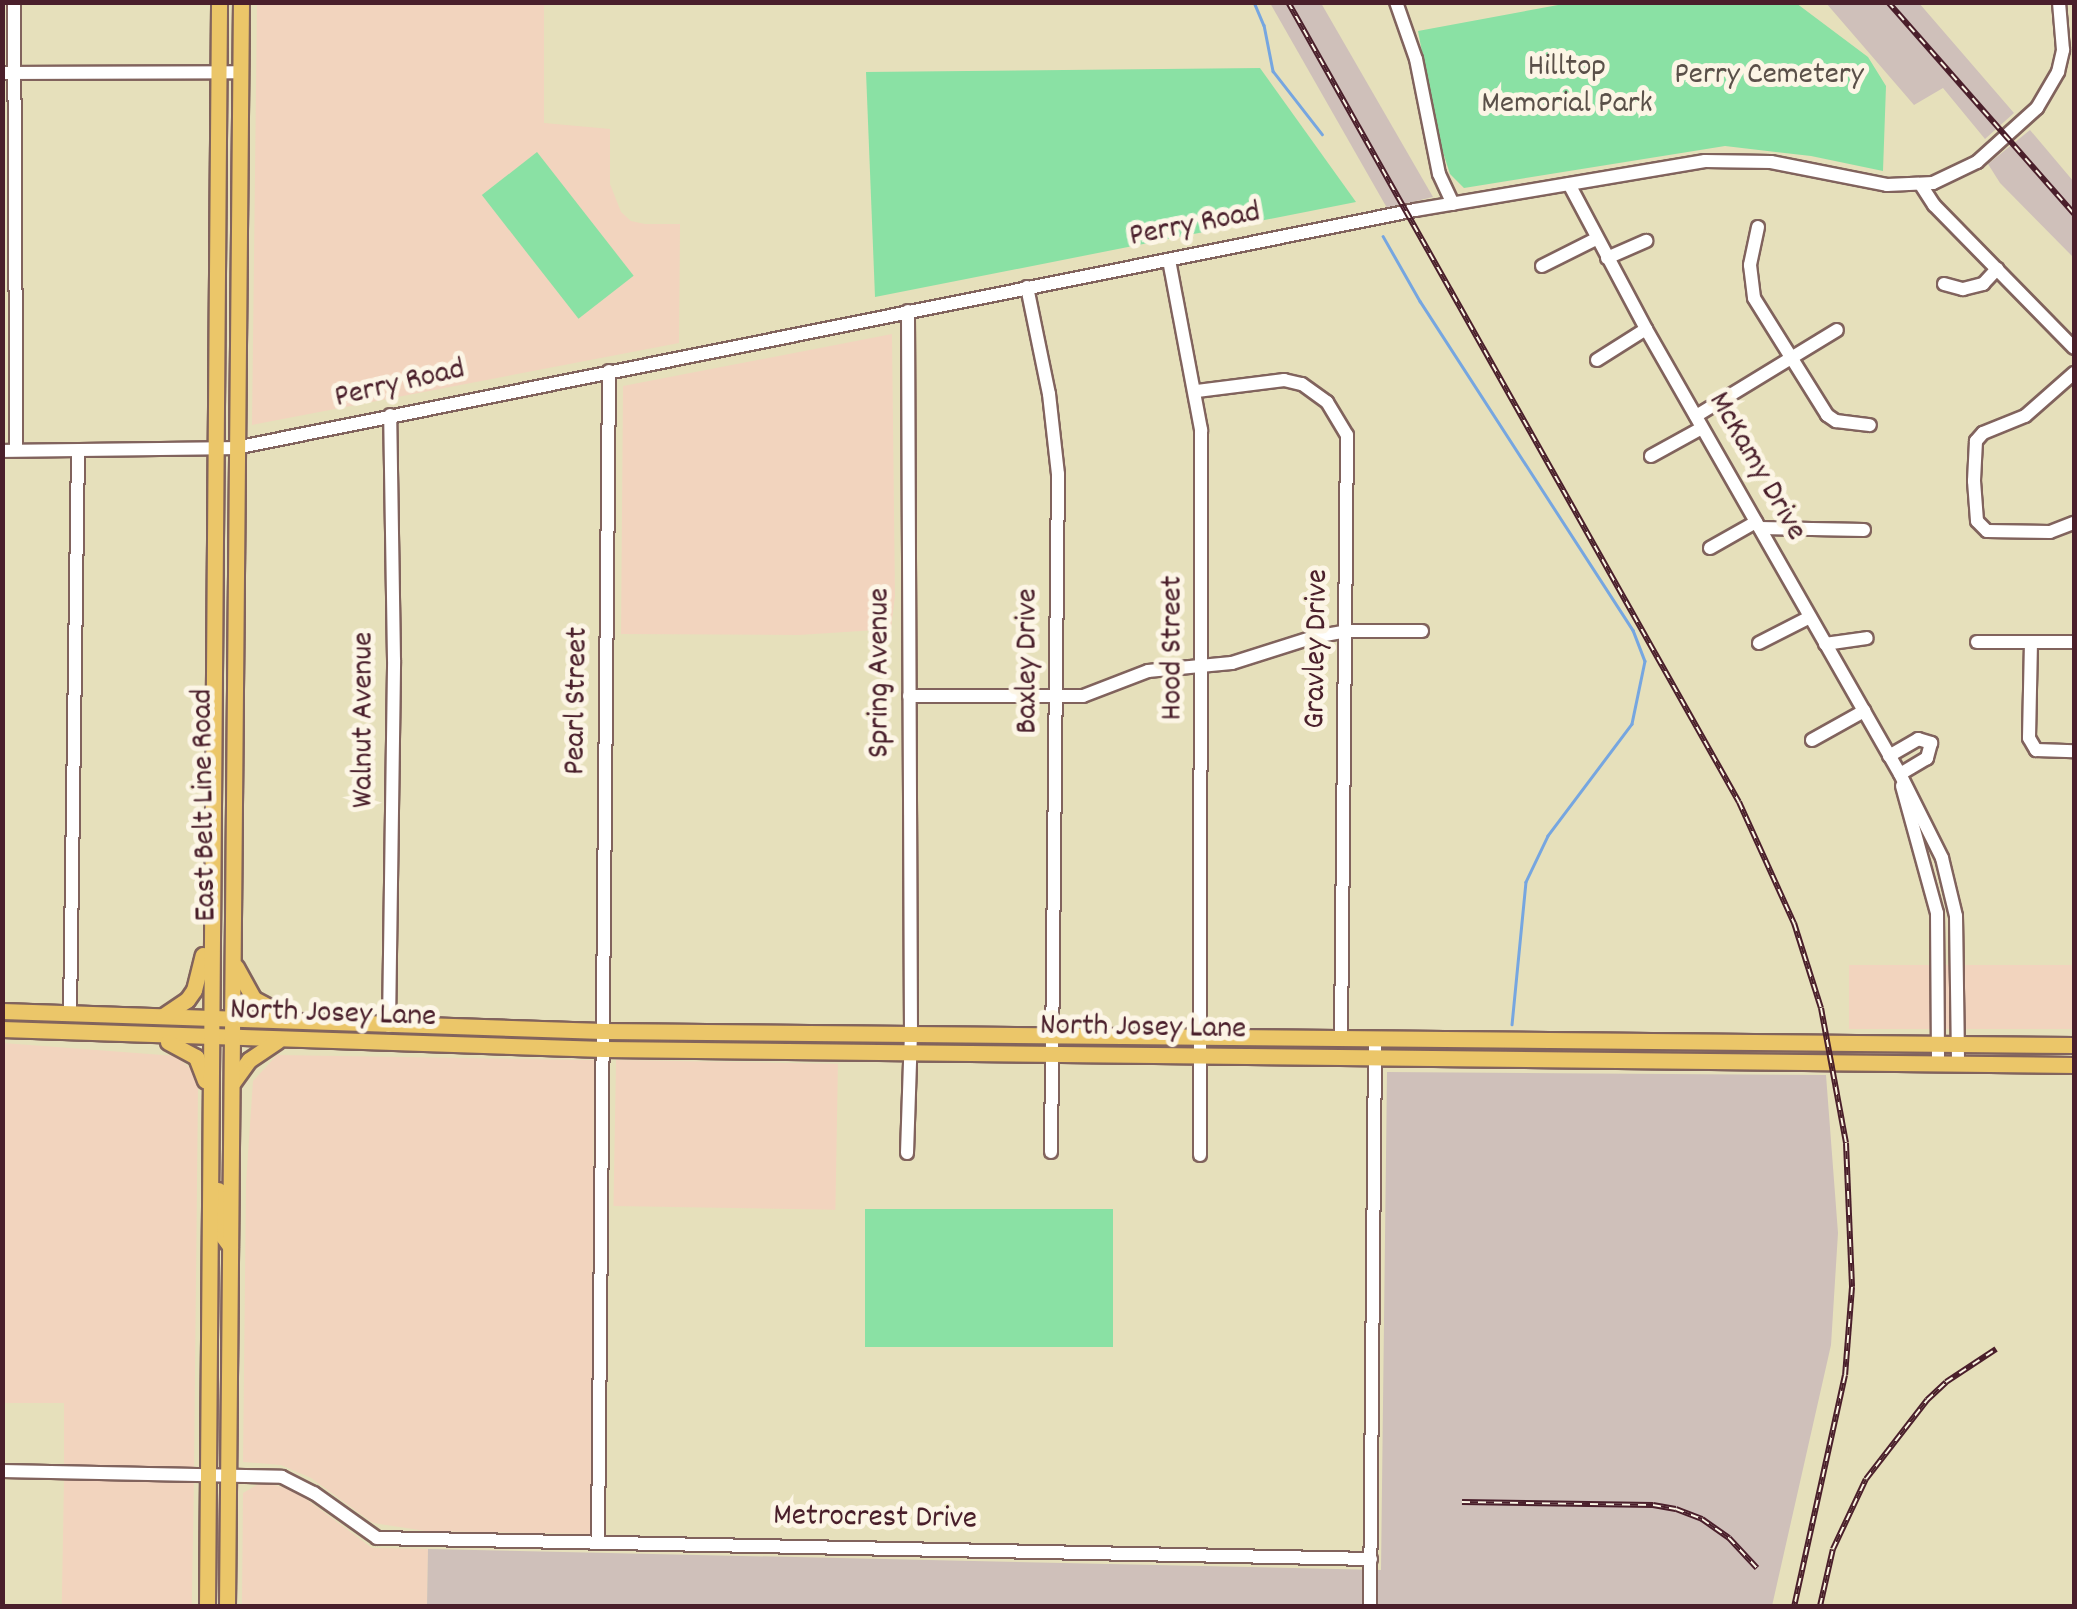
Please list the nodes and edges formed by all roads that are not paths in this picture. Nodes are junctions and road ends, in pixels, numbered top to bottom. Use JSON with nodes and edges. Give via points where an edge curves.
{"nodes":[{"id":1,"x":14,"y":2,"type":"edge"},
{"id":2,"x":218,"y":2,"type":"edge"},
{"id":3,"x":241,"y":2,"type":"edge"},
{"id":4,"x":1396,"y":2,"type":"edge"},
{"id":5,"x":2059,"y":2,"type":"edge"},
{"id":6,"x":218,"y":72,"type":"junction"},
{"id":7,"x":242,"y":72,"type":"junction"},
{"id":8,"x":9,"y":73,"type":"edge"},
{"id":9,"x":1570,"y":184,"type":"junction"},
{"id":10,"x":1922,"y":185,"type":"junction"},
{"id":11,"x":1453,"y":204,"type":"junction"},
{"id":12,"x":1758,"y":226,"type":"dead end"},
{"id":13,"x":1596,"y":238,"type":"junction"},
{"id":14,"x":1646,"y":241,"type":"dead end"},
{"id":15,"x":1606,"y":258,"type":"junction"},
{"id":16,"x":1169,"y":260,"type":"junction"},
{"id":17,"x":1542,"y":266,"type":"dead end"},
{"id":18,"x":1996,"y":269,"type":"junction"},
{"id":19,"x":1944,"y":284,"type":"dead end"},
{"id":20,"x":1027,"y":287,"type":"junction"},
{"id":21,"x":908,"y":311,"type":"junction"},
{"id":22,"x":1646,"y":329,"type":"junction"},
{"id":23,"x":1837,"y":330,"type":"dead end"},
{"id":24,"x":2074,"y":348,"type":"edge"},
{"id":25,"x":1597,"y":360,"type":"dead end"},
{"id":26,"x":1791,"y":360,"type":"junction"},
{"id":27,"x":609,"y":371,"type":"junction"},
{"id":28,"x":2074,"y":374,"type":"edge"},
{"id":29,"x":1197,"y":391,"type":"junction"},
{"id":30,"x":390,"y":415,"type":"junction"},
{"id":31,"x":1699,"y":422,"type":"junction"},
{"id":32,"x":1870,"y":424,"type":"dead end"},
{"id":33,"x":234,"y":448,"type":"junction"},
{"id":34,"x":78,"y":450,"type":"junction"},
{"id":35,"x":212,"y":450,"type":"junction"},
{"id":36,"x":9,"y":451,"type":"edge"},
{"id":37,"x":1652,"y":456,"type":"dead end"},
{"id":38,"x":2074,"y":523,"type":"edge"},
{"id":39,"x":1758,"y":525,"type":"junction"},
{"id":40,"x":1864,"y":530,"type":"dead end"},
{"id":41,"x":1710,"y":548,"type":"dead end"},
{"id":42,"x":1810,"y":617,"type":"junction"},
{"id":43,"x":1348,"y":631,"type":"junction"},
{"id":44,"x":1422,"y":631,"type":"dead end"},
{"id":45,"x":1867,"y":638,"type":"dead end"},
{"id":46,"x":1978,"y":642,"type":"dead end"},
{"id":47,"x":2031,"y":642,"type":"junction"},
{"id":48,"x":2074,"y":642,"type":"edge"},
{"id":49,"x":1759,"y":644,"type":"dead end"},
{"id":50,"x":1825,"y":644,"type":"junction"},
{"id":51,"x":1202,"y":663,"type":"junction"},
{"id":52,"x":909,"y":696,"type":"junction"},
{"id":53,"x":1056,"y":696,"type":"junction"},
{"id":54,"x":1864,"y":711,"type":"junction"},
{"id":55,"x":1812,"y":740,"type":"dead end"},
{"id":56,"x":2074,"y":751,"type":"edge"},
{"id":57,"x":1889,"y":756,"type":"junction"},
{"id":58,"x":1900,"y":774,"type":"junction"},
{"id":59,"x":209,"y":932,"type":"junction"},
{"id":60,"x":235,"y":963,"type":"junction"},
{"id":61,"x":2,"y":1010,"type":"edge"},
{"id":62,"x":70,"y":1015,"type":"junction"},
{"id":63,"x":160,"y":1017,"type":"junction"},
{"id":64,"x":210,"y":1017,"type":"junction"},
{"id":65,"x":234,"y":1018,"type":"junction"},
{"id":66,"x":297,"y":1021,"type":"junction"},
{"id":67,"x":389,"y":1026,"type":"junction"},
{"id":68,"x":2,"y":1030,"type":"edge"},
{"id":69,"x":603,"y":1031,"type":"junction"},
{"id":70,"x":911,"y":1034,"type":"junction"},
{"id":71,"x":150,"y":1036,"type":"junction"},
{"id":72,"x":1054,"y":1037,"type":"junction"},
{"id":73,"x":210,"y":1039,"type":"junction"},
{"id":74,"x":234,"y":1040,"type":"junction"},
{"id":75,"x":1200,"y":1040,"type":"junction"},
{"id":76,"x":1341,"y":1040,"type":"junction"},
{"id":77,"x":1375,"y":1040,"type":"junction"},
{"id":78,"x":278,"y":1041,"type":"junction"},
{"id":79,"x":1938,"y":1044,"type":"junction"},
{"id":80,"x":1958,"y":1045,"type":"junction"},
{"id":81,"x":2074,"y":1045,"type":"edge"},
{"id":82,"x":604,"y":1050,"type":"junction"},
{"id":83,"x":910,"y":1054,"type":"junction"},
{"id":84,"x":1054,"y":1056,"type":"junction"},
{"id":85,"x":1200,"y":1058,"type":"junction"},
{"id":86,"x":1376,"y":1059,"type":"junction"},
{"id":87,"x":1938,"y":1064,"type":"junction"},
{"id":88,"x":1958,"y":1064,"type":"junction"},
{"id":89,"x":2074,"y":1065,"type":"edge"},
{"id":90,"x":233,"y":1082,"type":"junction"},
{"id":91,"x":210,"y":1094,"type":"junction"},
{"id":92,"x":209,"y":1132,"type":"junction"},
{"id":93,"x":907,"y":1152,"type":"dead end"},
{"id":94,"x":1051,"y":1152,"type":"dead end"},
{"id":95,"x":1200,"y":1155,"type":"dead end"},
{"id":96,"x":230,"y":1246,"type":"junction"},
{"id":97,"x":208,"y":1247,"type":"junction"},
{"id":98,"x":229,"y":1348,"type":"junction"},
{"id":99,"x":2,"y":1470,"type":"edge"},
{"id":100,"x":208,"y":1473,"type":"junction"},
{"id":101,"x":228,"y":1474,"type":"junction"},
{"id":102,"x":598,"y":1541,"type":"junction"},
{"id":103,"x":1371,"y":1559,"type":"junction"},
{"id":104,"x":207,"y":1606,"type":"edge"},
{"id":105,"x":227,"y":1606,"type":"edge"},
{"id":106,"x":1370,"y":1606,"type":"edge"}],
"edges":[{"from":1,"to":8,"type":"street"},
{"from":2,"to":6,"type":"main road","name":"East Belt Line Road"},
{"from":3,"to":7,"type":"main road","name":"East Belt Line Road"},
{"from":4,"to":11,"type":"street","via":[[1416,59],[1439,174]]},
{"from":5,"to":10,"type":"street","name":"Perry Road","via":[[2060,62],[2037,108],[1977,162]]},
{"from":6,"to":7,"type":"street"},
{"from":6,"to":8,"type":"street"},
{"from":6,"to":35,"type":"main road","name":"East Belt Line Road"},
{"from":7,"to":33,"type":"main road","name":"East Belt Line Road"},
{"from":8,"to":36,"type":"street"},
{"from":9,"to":10,"type":"street","name":"Perry Road","via":[[1740,160]]},
{"from":9,"to":11,"type":"street","name":"Perry Road"},
{"from":9,"to":13,"type":"street","name":"McKamy Drive"},
{"from":10,"to":18,"type":"street"},
{"from":11,"to":16,"type":"street","name":"Perry Road"},
{"from":12,"to":26,"type":"street","via":[[1750,265],[1754,298]]},
{"from":13,"to":15,"type":"street","name":"McKamy Drive"},
{"from":13,"to":17,"type":"street"},
{"from":14,"to":15,"type":"street"},
{"from":15,"to":22,"type":"street","name":"McKamy Drive"},
{"from":16,"to":20,"type":"street","name":"Perry Road"},
{"from":16,"to":29,"type":"street","name":"Hood Street"},
{"from":18,"to":19,"type":"street","via":[[1983,284]]},
{"from":18,"to":24,"type":"street"},
{"from":20,"to":21,"type":"street","name":"Perry Road"},
{"from":20,"to":53,"type":"street","name":"Baxley Drive","via":[[1056,440]]},
{"from":21,"to":27,"type":"street","name":"Perry Road"},
{"from":21,"to":52,"type":"street","name":"Spring Avenue"},
{"from":22,"to":25,"type":"street"},
{"from":22,"to":31,"type":"street","name":"McKamy Drive"},
{"from":23,"to":26,"type":"street"},
{"from":26,"to":31,"type":"street"},
{"from":26,"to":32,"type":"street","via":[[1826,415]]},
{"from":27,"to":30,"type":"street","name":"Perry Road"},
{"from":27,"to":69,"type":"street","name":"Pearl Street"},
{"from":28,"to":38,"type":"street","via":[[2026,416],[1982,433],[1974,481],[1977,521],[1987,531],[2050,532]]},
{"from":29,"to":43,"type":"street","name":"Gravley Drive","via":[[1284,380],[1316,392],[1339,416],[1347,434]]},
{"from":29,"to":51,"type":"street","name":"Hood Street"},
{"from":30,"to":33,"type":"street","name":"Perry Road"},
{"from":30,"to":67,"type":"street","name":"Walnut Avenue"},
{"from":31,"to":37,"type":"street"},
{"from":31,"to":39,"type":"street","name":"McKamy Drive"},
{"from":33,"to":35,"type":"street","name":"Perry Road"},
{"from":33,"to":60,"type":"main road","name":"East Belt Line Road"},
{"from":34,"to":35,"type":"street","name":"Perry Road"},
{"from":34,"to":36,"type":"street","name":"Perry Road"},
{"from":34,"to":62,"type":"street"},
{"from":35,"to":59,"type":"main road","name":"East Belt Line Road"},
{"from":39,"to":40,"type":"street"},
{"from":39,"to":41,"type":"street"},
{"from":39,"to":42,"type":"street","name":"McKamy Drive"},
{"from":42,"to":49,"type":"street"},
{"from":42,"to":50,"type":"street","name":"McKamy Drive"},
{"from":43,"to":44,"type":"street"},
{"from":43,"to":51,"type":"street","via":[[1242,661]]},
{"from":43,"to":76,"type":"street","name":"Gravley Drive"},
{"from":45,"to":50,"type":"street"},
{"from":46,"to":47,"type":"street"},
{"from":47,"to":48,"type":"street"},
{"from":47,"to":56,"type":"street","via":[[2029,738],[2036,750]]},
{"from":50,"to":54,"type":"street","name":"McKamy Drive"},
{"from":51,"to":53,"type":"street","via":[[1148,671],[1098,693]]},
{"from":51,"to":75,"type":"street","name":"Hood Street"},
{"from":52,"to":53,"type":"street"},
{"from":52,"to":70,"type":"street","name":"Spring Avenue"},
{"from":53,"to":72,"type":"street","name":"Baxley Drive"},
{"from":54,"to":55,"type":"street"},
{"from":54,"to":57,"type":"street","name":"McKamy Drive"},
{"from":57,"to":58,"type":"street","name":"McKamy Drive"},
{"from":57,"to":58,"type":"street","via":[[1918,739],[1931,744],[1927,758]]},
{"from":58,"to":79,"type":"street","name":"McKamy Drive","via":[[1936,913]]},
{"from":58,"to":80,"type":"street","name":"McKamy Drive","via":[[1950,886]]},
{"from":59,"to":63,"type":"main road","via":[[194,990]]},
{"from":59,"to":64,"type":"main road","name":"East Belt Line Road"},
{"from":60,"to":65,"type":"main road","name":"East Belt Line Road"},
{"from":60,"to":66,"type":"main road","via":[[254,998]]},
{"from":61,"to":62,"type":"main road","name":"North Josey Lane"},
{"from":62,"to":63,"type":"main road","name":"North Josey Lane"},
{"from":63,"to":64,"type":"main road","name":"North Josey Lane"},
{"from":64,"to":65,"type":"main road","name":"North Josey Lane"},
{"from":64,"to":73,"type":"main road","name":"East Belt Line Road"},
{"from":65,"to":66,"type":"main road","name":"North Josey Lane"},
{"from":65,"to":74,"type":"main road","name":"East Belt Line Road"},
{"from":66,"to":67,"type":"main road","name":"North Josey Lane"},
{"from":67,"to":69,"type":"main road","name":"North Josey Lane"},
{"from":68,"to":71,"type":"main road","name":"North Josey Lane"},
{"from":69,"to":70,"type":"main road","name":"North Josey Lane"},
{"from":69,"to":82,"type":"street","name":"Pearl Street"},
{"from":70,"to":72,"type":"main road","name":"North Josey Lane"},
{"from":70,"to":83,"type":"street","name":"Spring Avenue"},
{"from":71,"to":73,"type":"main road","name":"North Josey Lane"},
{"from":71,"to":91,"type":"main road","via":[[195,1056]]},
{"from":72,"to":75,"type":"main road","name":"North Josey Lane"},
{"from":72,"to":84,"type":"street","name":"Baxley Drive"},
{"from":73,"to":74,"type":"main road","name":"North Josey Lane"},
{"from":73,"to":91,"type":"main road","name":"East Belt Line Road"},
{"from":74,"to":78,"type":"main road","name":"North Josey Lane"},
{"from":74,"to":90,"type":"main road","name":"East Belt Line Road"},
{"from":75,"to":76,"type":"main road","name":"North Josey Lane"},
{"from":75,"to":85,"type":"street","name":"Hood Street"},
{"from":76,"to":77,"type":"main road","name":"North Josey Lane"},
{"from":77,"to":79,"type":"main road","name":"North Josey Lane"},
{"from":77,"to":86,"type":"street"},
{"from":78,"to":82,"type":"main road","name":"North Josey Lane"},
{"from":78,"to":90,"type":"main road","via":[[249,1060]]},
{"from":79,"to":80,"type":"main road","name":"North Josey Lane"},
{"from":79,"to":87,"type":"street","name":"McKamy Drive"},
{"from":80,"to":81,"type":"main road","name":"North Josey Lane"},
{"from":80,"to":88,"type":"street","name":"McKamy Drive"},
{"from":82,"to":83,"type":"main road","name":"North Josey Lane"},
{"from":82,"to":102,"type":"street","name":"Pearl Street"},
{"from":83,"to":84,"type":"main road","name":"North Josey Lane"},
{"from":83,"to":93,"type":"street","name":"Spring Avenue"},
{"from":84,"to":85,"type":"main road","name":"North Josey Lane"},
{"from":84,"to":94,"type":"street","name":"Baxley Drive"},
{"from":85,"to":86,"type":"main road","name":"North Josey Lane"},
{"from":85,"to":95,"type":"street","name":"Hood Street"},
{"from":86,"to":87,"type":"main road","name":"North Josey Lane"},
{"from":86,"to":103,"type":"street"},
{"from":87,"to":88,"type":"main road","name":"North Josey Lane"},
{"from":88,"to":89,"type":"main road","name":"North Josey Lane"},
{"from":90,"to":96,"type":"main road","name":"East Belt Line Road"},
{"from":91,"to":92,"type":"main road","name":"East Belt Line Road"},
{"from":92,"to":96,"type":"main road","via":[[218,1159],[219,1231]]},
{"from":92,"to":97,"type":"main road","name":"East Belt Line Road"},
{"from":96,"to":98,"type":"main road","name":"East Belt Line Road"},
{"from":97,"to":98,"type":"main road","via":[[220,1268],[220,1328]]},
{"from":97,"to":100,"type":"main road","name":"East Belt Line Road"},
{"from":98,"to":101,"type":"main road","name":"East Belt Line Road"},
{"from":99,"to":100,"type":"street"},
{"from":100,"to":101,"type":"street"},
{"from":100,"to":104,"type":"main road","name":"East Belt Line Road"},
{"from":101,"to":102,"type":"street","name":"Metrocrest Drive","via":[[282,1477],[377,1538]]},
{"from":101,"to":105,"type":"main road","name":"East Belt Line Road"},
{"from":102,"to":103,"type":"street","name":"Metrocrest Drive"},
{"from":103,"to":106,"type":"street"}]}
